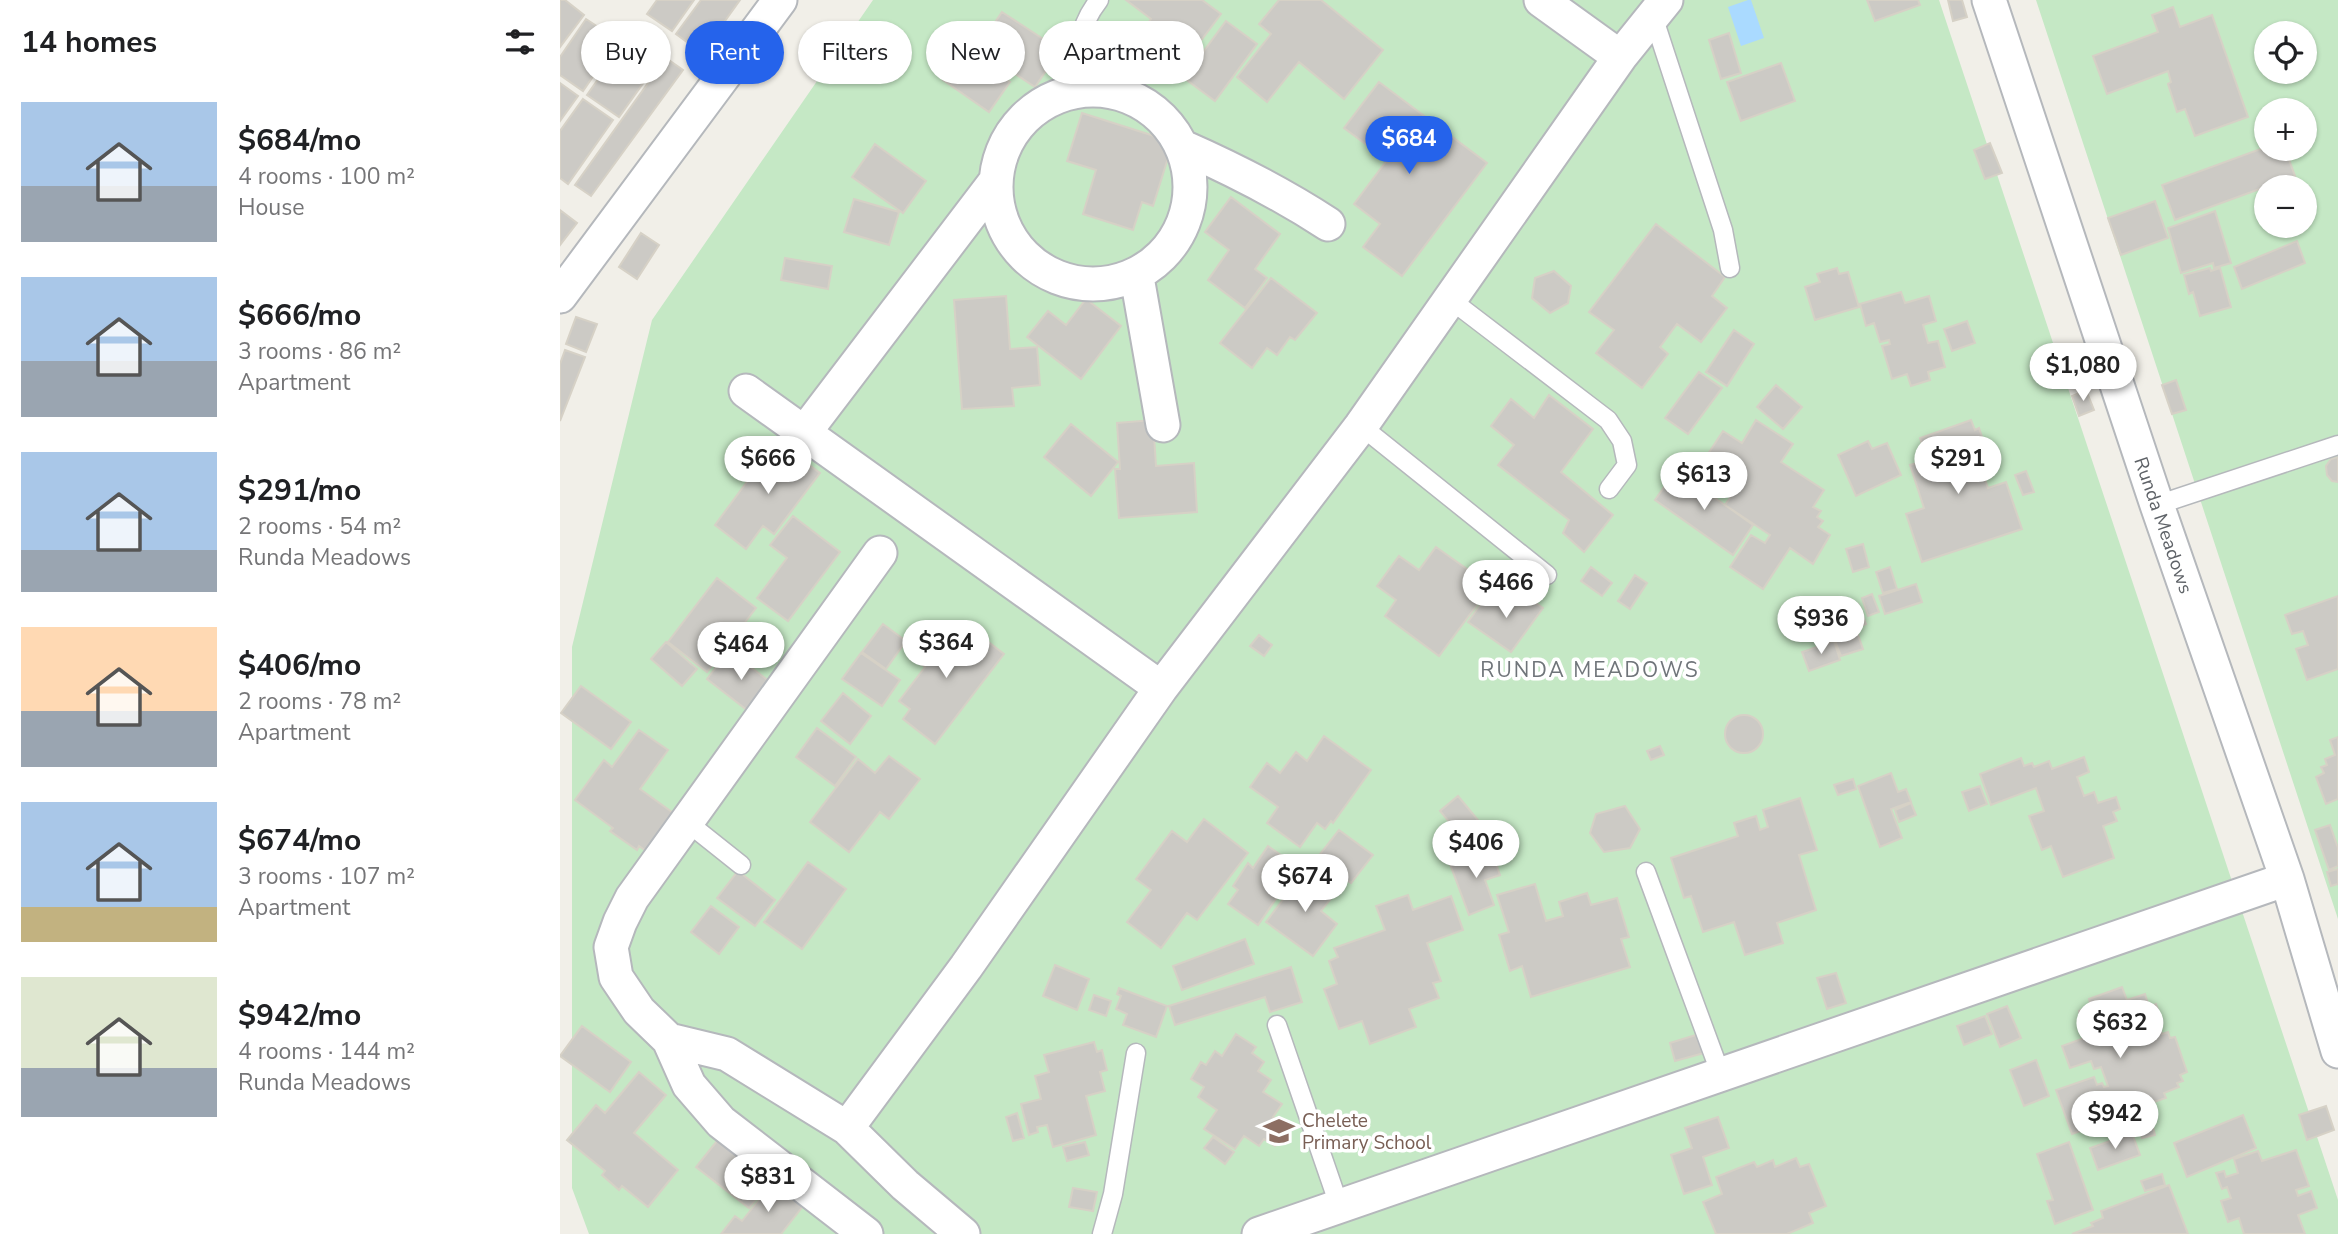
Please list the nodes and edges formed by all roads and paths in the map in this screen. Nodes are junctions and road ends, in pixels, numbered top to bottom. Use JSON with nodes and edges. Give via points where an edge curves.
{"nodes":[{"id":1,"x":780,"y":0,"type":"edge"},
{"id":2,"x":1099,"y":0,"type":"edge"},
{"id":3,"x":1541,"y":0,"type":"edge"},
{"id":4,"x":1989,"y":0,"type":"edge"},
{"id":5,"x":1660,"y":8,"type":"edge"},
{"id":6,"x":1620,"y":57,"type":"junction"},
{"id":7,"x":1088,"y":87,"type":"junction"},
{"id":8,"x":1183,"y":147,"type":"junction"},
{"id":9,"x":996,"y":182,"type":"junction"},
{"id":10,"x":1328,"y":225,"type":"dead end"},
{"id":11,"x":1730,"y":268,"type":"dead end"},
{"id":12,"x":1137,"y":277,"type":"junction"},
{"id":13,"x":560,"y":296,"type":"edge"},
{"id":14,"x":1451,"y":300,"type":"junction"},
{"id":15,"x":746,"y":391,"type":"dead end"},
{"id":16,"x":1163,"y":425,"type":"dead end"},
{"id":17,"x":1362,"y":426,"type":"junction"},
{"id":18,"x":804,"y":433,"type":"junction"},
{"id":19,"x":2338,"y":445,"type":"edge"},
{"id":20,"x":1609,"y":489,"type":"dead end"},
{"id":21,"x":2157,"y":505,"type":"junction"},
{"id":22,"x":880,"y":553,"type":"dead end"},
{"id":23,"x":1547,"y":575,"type":"dead end"},
{"id":24,"x":1161,"y":688,"type":"junction"},
{"id":25,"x":687,"y":822,"type":"junction"},
{"id":26,"x":741,"y":865,"type":"dead end"},
{"id":27,"x":1646,"y":872,"type":"dead end"},
{"id":28,"x":2287,"y":879,"type":"junction"},
{"id":29,"x":1278,"y":1025,"type":"dead end"},
{"id":30,"x":669,"y":1040,"type":"junction"},
{"id":31,"x":2338,"y":1051,"type":"edge"},
{"id":32,"x":1136,"y":1053,"type":"dead end"},
{"id":33,"x":1721,"y":1075,"type":"junction"},
{"id":34,"x":847,"y":1128,"type":"junction"},
{"id":35,"x":1340,"y":1208,"type":"junction"},
{"id":36,"x":866,"y":1234,"type":"edge"},
{"id":37,"x":963,"y":1234,"type":"edge"},
{"id":38,"x":1102,"y":1234,"type":"edge"},
{"id":39,"x":1259,"y":1234,"type":"edge"}],
"edges":[{"from":1,"to":13,"type":"street"},
{"from":2,"to":7,"type":"lane","via":[[1083,25],[1079,44]]},
{"from":3,"to":6,"type":"street"},
{"from":4,"to":21,"type":"street","name":"Runda Meadows"},
{"from":5,"to":6,"type":"street"},
{"from":5,"to":11,"type":"lane"},
{"from":6,"to":14,"type":"street"},
{"from":7,"to":8,"type":"street","via":[[1104,87],[1131,97],[1162,117]]},
{"from":7,"to":9,"type":"street","via":[[1058,96],[1027,116],[1005,146]]},
{"from":8,"to":10,"type":"street","via":[[1299,205]]},
{"from":8,"to":12,"type":"street","via":[[1191,190],[1180,233]]},
{"from":9,"to":12,"type":"street","via":[[1003,226],[1028,262],[1067,283],[1111,285]]},
{"from":9,"to":18,"type":"street"},
{"from":12,"to":16,"type":"street"},
{"from":14,"to":17,"type":"street"},
{"from":14,"to":20,"type":"lane","via":[[1608,420],[1622,441],[1627,465]]},
{"from":15,"to":18,"type":"street"},
{"from":17,"to":23,"type":"lane"},
{"from":17,"to":24,"type":"street"},
{"from":18,"to":24,"type":"street"},
{"from":19,"to":21,"type":"lane"},
{"from":21,"to":28,"type":"street","name":"Runda Meadows"},
{"from":22,"to":25,"type":"street"},
{"from":24,"to":34,"type":"street"},
{"from":25,"to":26,"type":"lane"},
{"from":25,"to":30,"type":"street","via":[[632,898],[611,947],[616,977],[639,1011]]},
{"from":27,"to":33,"type":"lane"},
{"from":28,"to":31,"type":"street","name":"Runda Meadows"},
{"from":28,"to":33,"type":"street"},
{"from":29,"to":35,"type":"lane"},
{"from":30,"to":34,"type":"street","via":[[727,1054]]},
{"from":30,"to":36,"type":"street","via":[[689,1085],[721,1122]]},
{"from":32,"to":38,"type":"lane"},
{"from":33,"to":35,"type":"street"},
{"from":34,"to":37,"type":"street"},
{"from":35,"to":39,"type":"street"}]}
